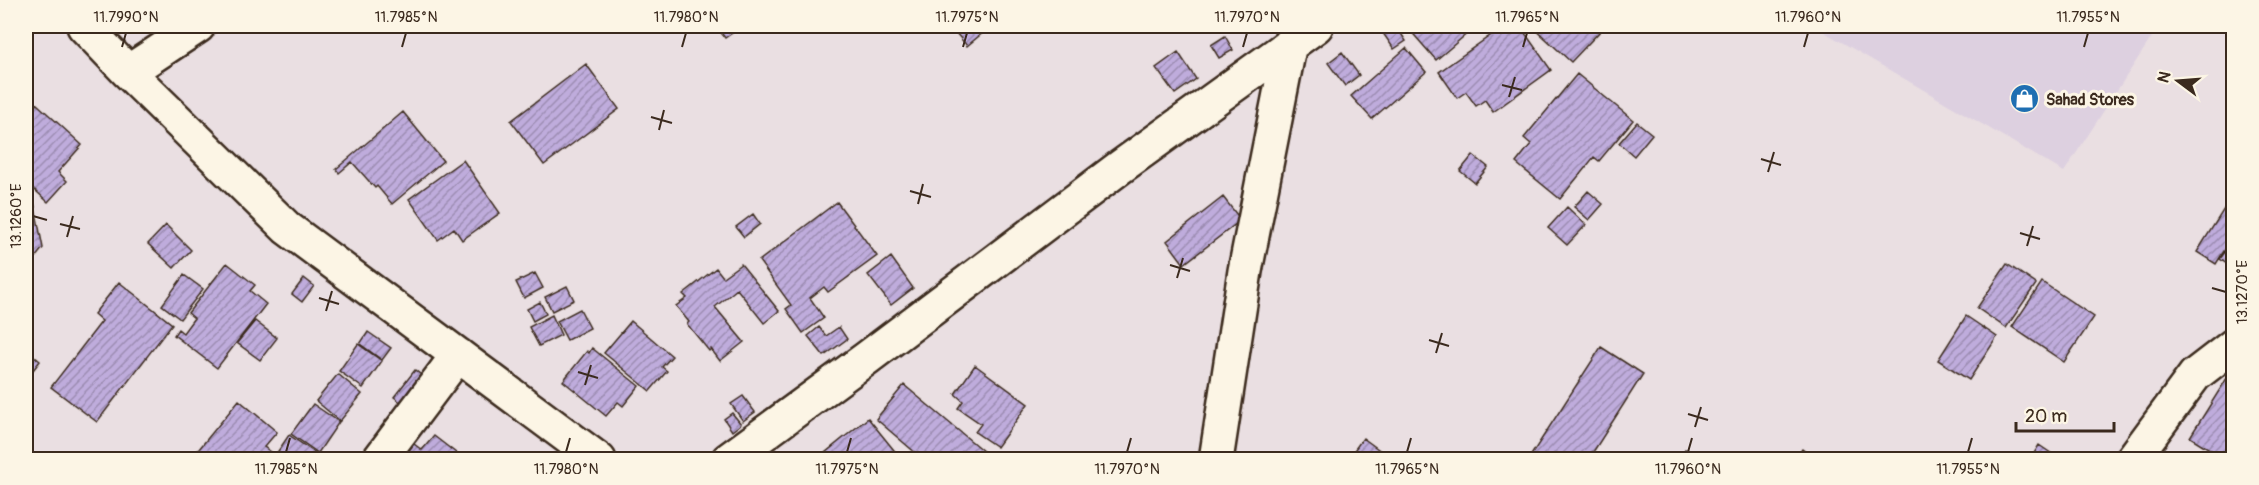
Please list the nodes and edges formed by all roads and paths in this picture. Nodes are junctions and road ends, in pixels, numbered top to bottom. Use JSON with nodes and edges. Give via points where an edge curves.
{"nodes":[{"id":1,"x":84,"y":26,"type":"edge"},
{"id":2,"x":198,"y":26,"type":"edge"},
{"id":3,"x":1303,"y":34,"type":"edge"},
{"id":4,"x":128,"y":72,"type":"junction"},
{"id":5,"x":2234,"y":345,"type":"edge"},
{"id":6,"x":458,"y":355,"type":"junction"},
{"id":7,"x":379,"y":459,"type":"edge"},
{"id":8,"x":599,"y":459,"type":"edge"},
{"id":9,"x":728,"y":459,"type":"edge"},
{"id":10,"x":1216,"y":459,"type":"edge"},
{"id":11,"x":2132,"y":459,"type":"edge"}],
"edges":[{"from":1,"to":4,"type":"street"},
{"from":2,"to":4,"type":"street"},
{"from":3,"to":9,"type":"street"},
{"from":3,"to":10,"type":"street","via":[[1245,271]]},
{"from":4,"to":6,"type":"street","via":[[287,228]]},
{"from":5,"to":11,"type":"street","via":[[2195,375]]},
{"from":6,"to":7,"type":"street"},
{"from":6,"to":8,"type":"street"}]}
